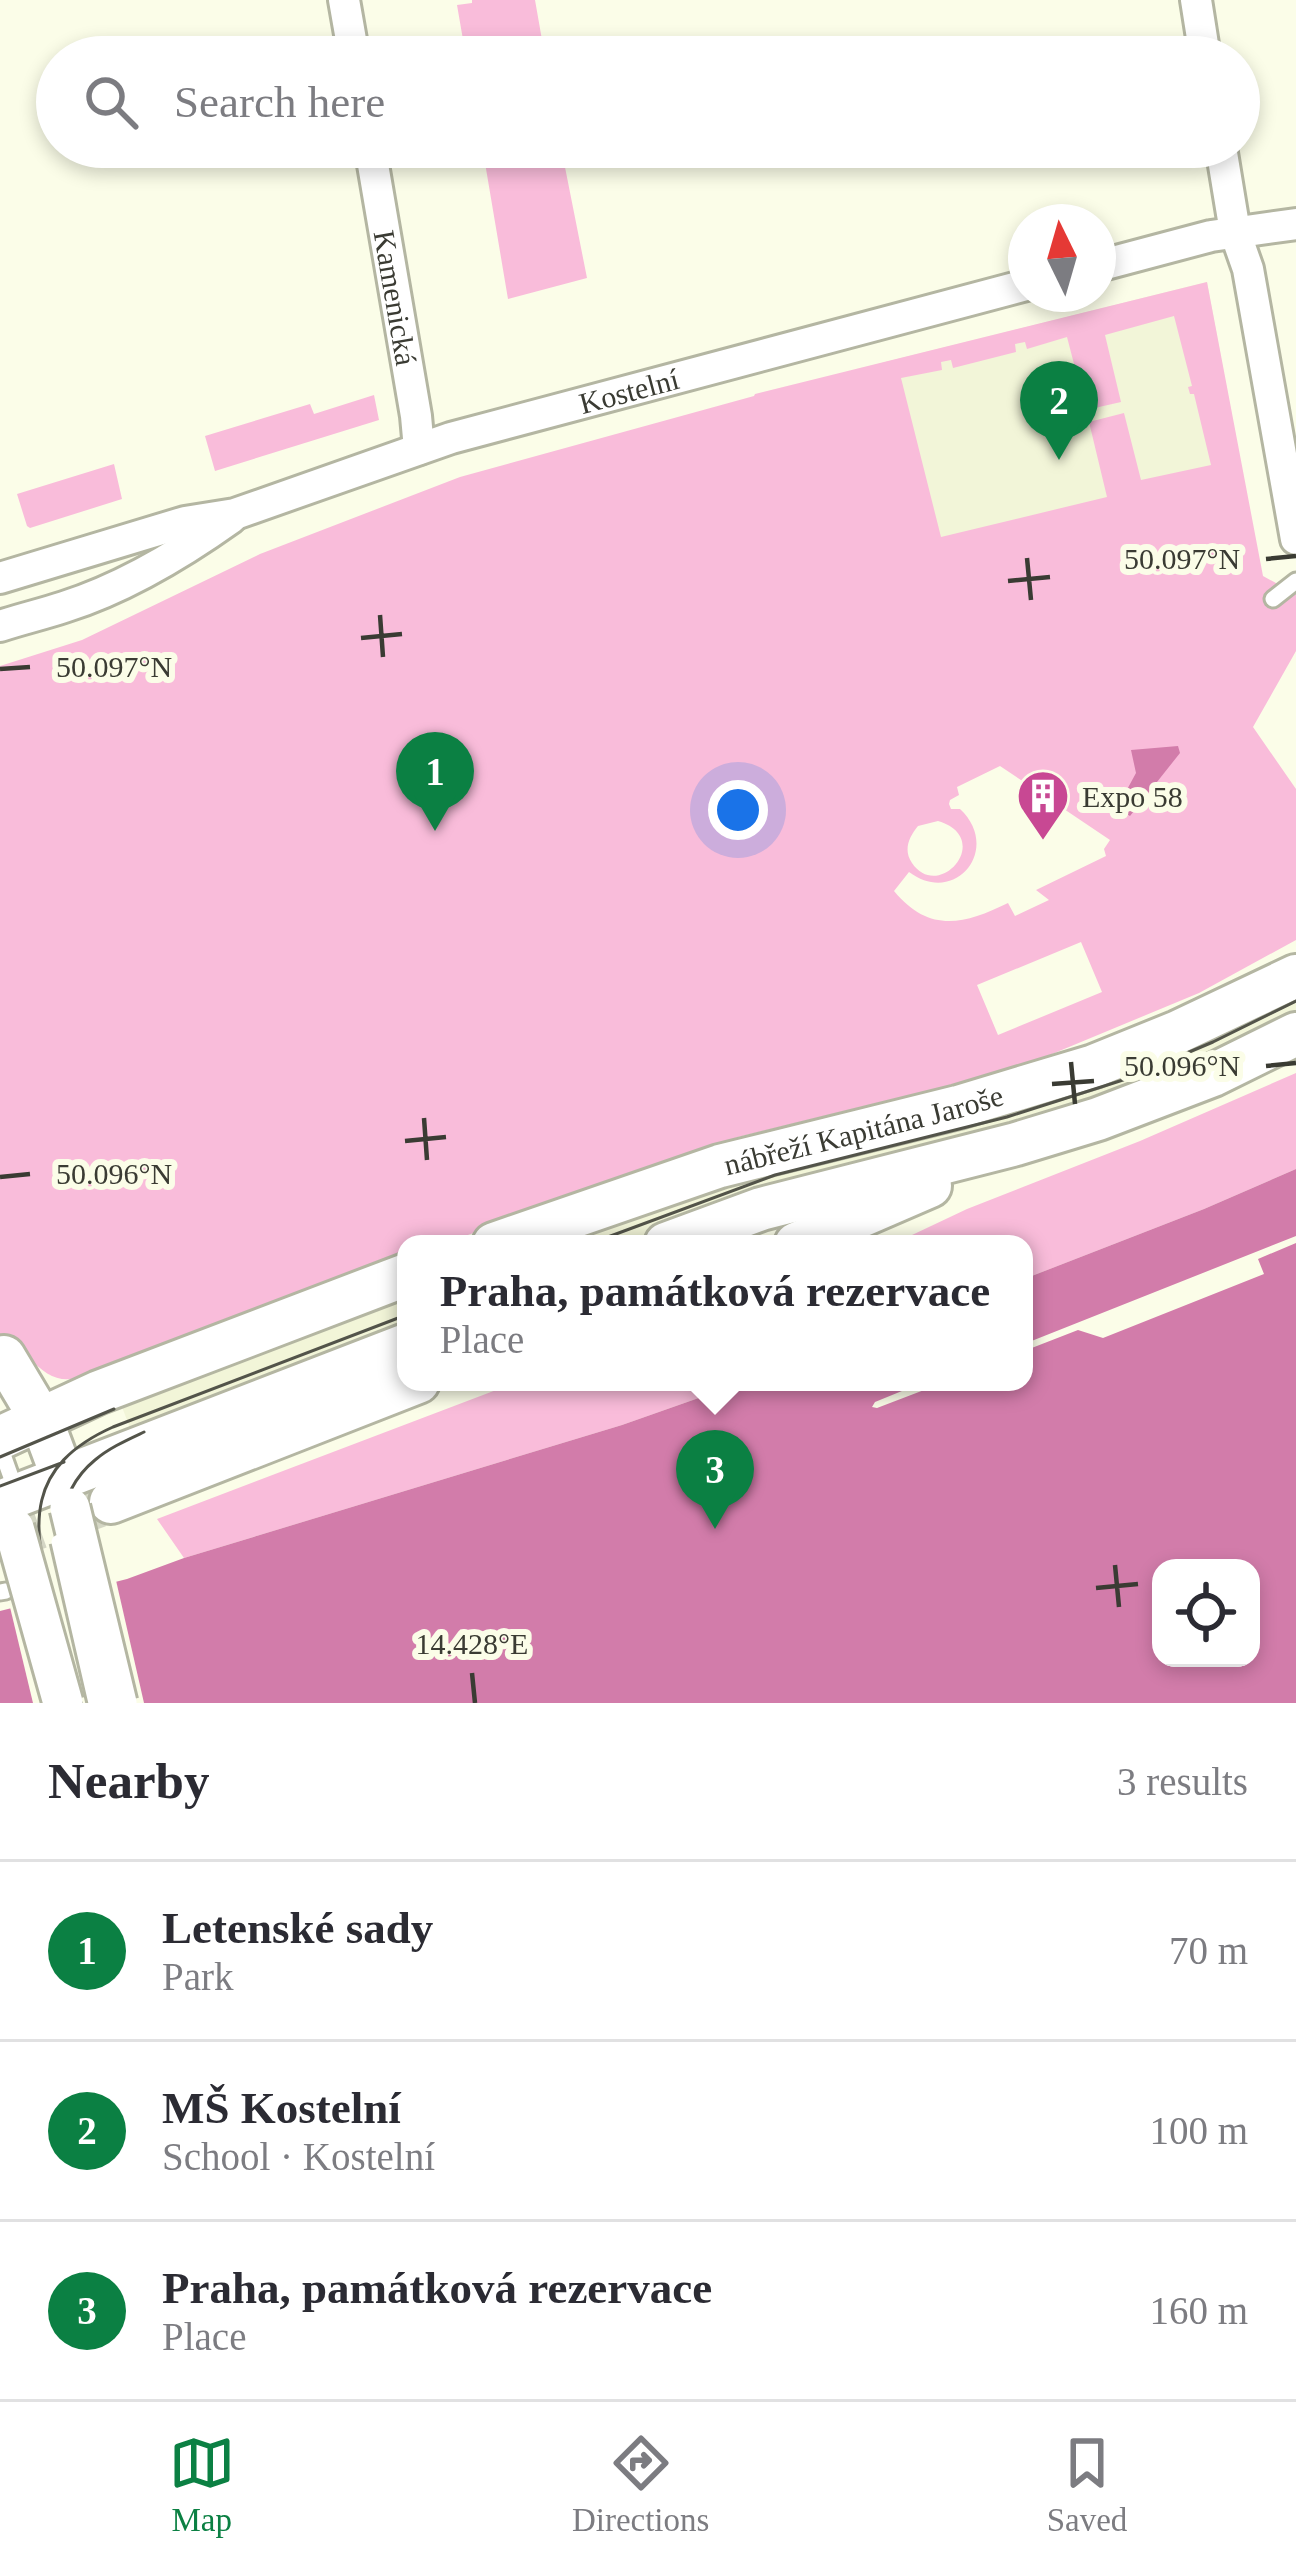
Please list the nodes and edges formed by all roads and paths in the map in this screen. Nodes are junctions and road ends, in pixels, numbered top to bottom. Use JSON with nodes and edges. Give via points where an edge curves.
{"nodes":[{"id":1,"x":344,"y":0,"type":"edge"},
{"id":2,"x":1196,"y":0,"type":"edge"},
{"id":3,"x":350,"y":36,"type":"edge"},
{"id":4,"x":1202,"y":36,"type":"edge"},
{"id":5,"x":374,"y":168,"type":"edge"},
{"id":6,"x":1224,"y":168,"type":"edge"},
{"id":7,"x":1296,"y":224,"type":"edge"},
{"id":8,"x":1235,"y":232,"type":"junction"},
{"id":9,"x":1116,"y":262,"type":"edge"},
{"id":10,"x":1008,"y":290,"type":"edge"},
{"id":11,"x":419,"y":448,"type":"junction"},
{"id":12,"x":236,"y":514,"type":"junction"},
{"id":13,"x":1296,"y":539,"type":"edge"},
{"id":14,"x":0,"y":578,"type":"edge"},
{"id":15,"x":1296,"y":580,"type":"edge"},
{"id":16,"x":0,"y":588,"type":"edge"},
{"id":17,"x":1273,"y":598,"type":"dead end"},
{"id":18,"x":3,"y":625,"type":"edge"},
{"id":19,"x":1296,"y":976,"type":"edge"},
{"id":20,"x":1296,"y":1034,"type":"edge"},
{"id":21,"x":1098,"y":1119,"type":"junction"},
{"id":22,"x":520,"y":1235,"type":"edge"},
{"id":23,"x":690,"y":1235,"type":"edge"},
{"id":24,"x":817,"y":1235,"type":"edge"},
{"id":25,"x":397,"y":1278,"type":"edge"},
{"id":26,"x":397,"y":1350,"type":"edge"},
{"id":27,"x":0,"y":1377,"type":"edge"},
{"id":28,"x":397,"y":1389,"type":"edge"},
{"id":29,"x":41,"y":1419,"type":"junction"},
{"id":30,"x":0,"y":1442,"type":"edge"},
{"id":31,"x":39,"y":1502,"type":"edge"},
{"id":32,"x":63,"y":1703,"type":"edge"},
{"id":33,"x":81,"y":1703,"type":"edge"},
{"id":34,"x":96,"y":1703,"type":"edge"},
{"id":35,"x":117,"y":1703,"type":"edge"}],
"edges":[{"from":1,"to":3,"type":"street"},
{"from":2,"to":4,"type":"street"},
{"from":5,"to":11,"type":"street","name":"Kamenická"},
{"from":6,"to":8,"type":"street"},
{"from":7,"to":8,"type":"street"},
{"from":8,"to":9,"type":"street"},
{"from":8,"to":13,"type":"street"},
{"from":10,"to":11,"type":"street","name":"Kostelní"},
{"from":11,"to":12,"type":"street","name":"Kostelní"},
{"from":12,"to":14,"type":"street","name":"Kostelní"},
{"from":12,"to":18,"type":"street","name":"Kostelní","via":[[99,593]]},
{"from":15,"to":17,"type":"lane"},
{"from":16,"to":18,"type":"street"},
{"from":19,"to":22,"type":"main road","name":"nábřeží Kapitána Jaroše","via":[[1160,1040],[1034,1086],[720,1166]]},
{"from":20,"to":21,"type":"main road","name":"nábřeží Kapitána Jaroše"},
{"from":21,"to":23,"type":"main road","name":"nábřeží Kapitána Jaroše"},
{"from":21,"to":24,"type":"main road"},
{"from":25,"to":29,"type":"main road"},
{"from":26,"to":31,"type":"main road"},
{"from":27,"to":29,"type":"main road","via":[[4,1357]]},
{"from":28,"to":31,"type":"main road"},
{"from":29,"to":30,"type":"main road"},
{"from":29,"to":31,"type":"main road"},
{"from":30,"to":31,"type":"lane"},
{"from":31,"to":32,"type":"street","bridge":true},
{"from":31,"to":33,"type":"lane","via":[[42,1565]]},
{"from":31,"to":34,"type":"lane","bridge":true},
{"from":31,"to":35,"type":"street","bridge":true}]}
